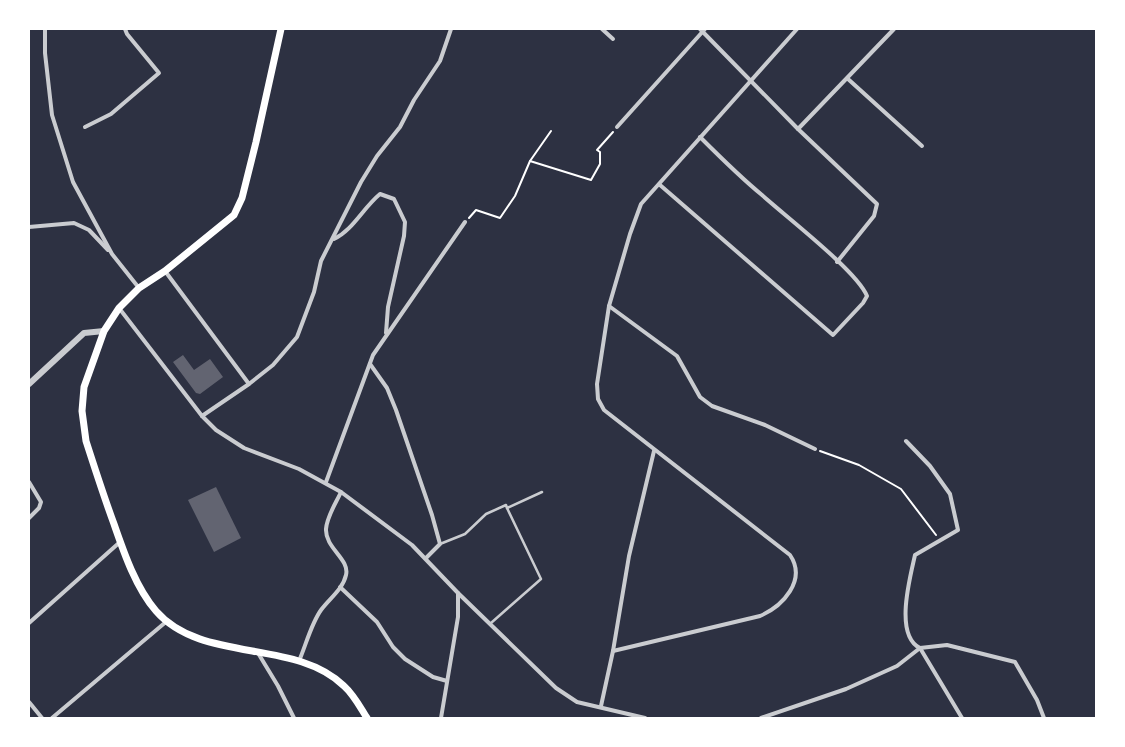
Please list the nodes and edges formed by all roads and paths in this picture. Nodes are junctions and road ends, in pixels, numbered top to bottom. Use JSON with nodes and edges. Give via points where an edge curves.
{"nodes":[{"id":1,"x":45,"y":29,"type":"edge"},
{"id":2,"x":125,"y":29,"type":"edge"},
{"id":3,"x":281,"y":29,"type":"edge"},
{"id":4,"x":451,"y":29,"type":"edge"},
{"id":5,"x":602,"y":29,"type":"edge"},
{"id":6,"x":797,"y":29,"type":"edge"},
{"id":7,"x":894,"y":29,"type":"edge"},
{"id":8,"x":703,"y":30,"type":"edge"},
{"id":9,"x":613,"y":39,"type":"dead end"},
{"id":10,"x":848,"y":79,"type":"junction"},
{"id":11,"x":752,"y":81,"type":"junction"},
{"id":12,"x":85,"y":127,"type":"dead end"},
{"id":13,"x":618,"y":127,"type":"joint"},
{"id":14,"x":798,"y":129,"type":"junction"},
{"id":15,"x":551,"y":131,"type":"dead end"},
{"id":16,"x":700,"y":137,"type":"junction"},
{"id":17,"x":922,"y":146,"type":"dead end"},
{"id":18,"x":530,"y":161,"type":"junction"},
{"id":19,"x":660,"y":185,"type":"junction"},
{"id":20,"x":465,"y":222,"type":"joint"},
{"id":21,"x":29,"y":227,"type":"edge"},
{"id":22,"x":333,"y":239,"type":"junction"},
{"id":23,"x":112,"y":254,"type":"junction"},
{"id":24,"x":837,"y":262,"type":"junction"},
{"id":25,"x":165,"y":271,"type":"junction"},
{"id":26,"x":139,"y":288,"type":"junction"},
{"id":27,"x":609,"y":306,"type":"junction"},
{"id":28,"x":120,"y":308,"type":"junction"},
{"id":29,"x":104,"y":331,"type":"junction"},
{"id":30,"x":386,"y":334,"type":"junction"},
{"id":31,"x":370,"y":364,"type":"junction"},
{"id":32,"x":29,"y":384,"type":"edge"},
{"id":33,"x":249,"y":384,"type":"junction"},
{"id":34,"x":202,"y":416,"type":"junction"},
{"id":35,"x":906,"y":441,"type":"dead end"},
{"id":36,"x":815,"y":449,"type":"joint"},
{"id":37,"x":654,"y":451,"type":"junction"},
{"id":38,"x":29,"y":482,"type":"edge"},
{"id":39,"x":326,"y":482,"type":"junction"},
{"id":40,"x":341,"y":492,"type":"junction"},
{"id":41,"x":542,"y":492,"type":"dead end"},
{"id":42,"x":507,"y":508,"type":"junction"},
{"id":43,"x":29,"y":518,"type":"edge"},
{"id":44,"x":940,"y":540,"type":"junction"},
{"id":45,"x":120,"y":542,"type":"junction"},
{"id":46,"x":440,"y":544,"type":"junction"},
{"id":47,"x":426,"y":558,"type":"junction"},
{"id":48,"x":340,"y":587,"type":"junction"},
{"id":49,"x":458,"y":593,"type":"junction"},
{"id":50,"x":167,"y":621,"type":"junction"},
{"id":51,"x":29,"y":622,"type":"edge"},
{"id":52,"x":491,"y":623,"type":"junction"},
{"id":53,"x":920,"y":648,"type":"junction"},
{"id":54,"x":613,"y":651,"type":"junction"},
{"id":55,"x":257,"y":652,"type":"junction"},
{"id":56,"x":299,"y":661,"type":"junction"},
{"id":57,"x":447,"y":681,"type":"junction"},
{"id":58,"x":29,"y":702,"type":"edge"},
{"id":59,"x":601,"y":706,"type":"junction"},
{"id":60,"x":42,"y":718,"type":"edge"},
{"id":61,"x":52,"y":718,"type":"edge"},
{"id":62,"x":294,"y":718,"type":"edge"},
{"id":63,"x":367,"y":718,"type":"edge"},
{"id":64,"x":441,"y":718,"type":"edge"},
{"id":65,"x":645,"y":718,"type":"edge"},
{"id":66,"x":761,"y":718,"type":"edge"},
{"id":67,"x":962,"y":718,"type":"edge"},
{"id":68,"x":1044,"y":718,"type":"edge"}],
"edges":[{"from":1,"to":23,"type":"street","via":[[45,54],[52,115],[73,182]]},
{"from":2,"to":12,"type":"street","via":[[159,73],[111,114]]},
{"from":3,"to":25,"type":"main road","via":[[242,198],[234,215]]},
{"from":4,"to":22,"type":"street","via":[[440,62],[414,100],[400,127],[361,182]]},
{"from":5,"to":9,"type":"street"},
{"from":6,"to":11,"type":"street"},
{"from":7,"to":10,"type":"street"},
{"from":8,"to":11,"type":"street"},
{"from":8,"to":13,"type":"street"},
{"from":10,"to":14,"type":"street"},
{"from":10,"to":17,"type":"street"},
{"from":11,"to":14,"type":"street"},
{"from":11,"to":16,"type":"street"},
{"from":13,"to":18,"type":"path","via":[[597,150],[600,152],[600,164],[591,180]]},
{"from":14,"to":24,"type":"street","via":[[878,204],[874,216]]},
{"from":15,"to":18,"type":"path"},
{"from":16,"to":19,"type":"street"},
{"from":16,"to":24,"type":"street"},
{"from":18,"to":20,"type":"path","via":[[515,196],[500,218],[476,210]]},
{"from":19,"to":24,"type":"street","via":[[833,335],[866,296],[864,289]]},
{"from":19,"to":27,"type":"street","via":[[641,204]]},
{"from":20,"to":30,"type":"street"},
{"from":21,"to":23,"type":"street","via":[[74,223],[89,230]]},
{"from":22,"to":30,"type":"street","via":[[344,234],[380,194],[394,199],[401,210],[405,222],[404,236],[388,307]]},
{"from":22,"to":33,"type":"street","via":[[321,261],[314,292],[297,337],[273,365]]},
{"from":23,"to":26,"type":"street"},
{"from":25,"to":26,"type":"main road"},
{"from":25,"to":33,"type":"street"},
{"from":26,"to":28,"type":"main road"},
{"from":27,"to":36,"type":"street","via":[[677,356],[700,397],[712,406],[765,425]]},
{"from":27,"to":37,"type":"street","via":[[597,384],[598,399],[604,410]]},
{"from":28,"to":29,"type":"main road"},
{"from":28,"to":34,"type":"street"},
{"from":29,"to":32,"type":"street","via":[[84,333]]},
{"from":29,"to":45,"type":"main road","via":[[84,387],[82,411],[86,441]]},
{"from":30,"to":31,"type":"street"},
{"from":31,"to":39,"type":"street"},
{"from":31,"to":46,"type":"street","via":[[387,388],[396,410]]},
{"from":33,"to":34,"type":"street"},
{"from":34,"to":39,"type":"street","via":[[216,430],[244,448]]},
{"from":35,"to":44,"type":"street","via":[[930,466],[950,494],[958,530]]},
{"from":36,"to":44,"type":"path","via":[[858,465],[901,489]]},
{"from":37,"to":54,"type":"street","via":[[629,556]]},
{"from":37,"to":54,"type":"street","via":[[784,549],[796,564],[796,573],[794,582],[782,601],[771,611],[760,616]]},
{"from":38,"to":43,"type":"street","via":[[41,502]]},
{"from":39,"to":40,"type":"street"},
{"from":40,"to":47,"type":"street"},
{"from":40,"to":48,"type":"street","via":[[326,528],[326,538],[347,569]]},
{"from":41,"to":42,"type":"lane"},
{"from":42,"to":46,"type":"lane","via":[[506,505],[486,514],[465,534]]},
{"from":42,"to":52,"type":"lane","via":[[541,579]]},
{"from":44,"to":53,"type":"street","via":[[914,555],[908,586],[905,627],[916,646]]},
{"from":45,"to":50,"type":"main road","via":[[128,564],[155,611]]},
{"from":45,"to":51,"type":"street"},
{"from":46,"to":47,"type":"street"},
{"from":47,"to":49,"type":"street"},
{"from":48,"to":56,"type":"street","via":[[320,611]]},
{"from":48,"to":57,"type":"street","via":[[377,622],[405,659],[433,677]]},
{"from":49,"to":52,"type":"street"},
{"from":49,"to":57,"type":"street","via":[[458,617]]},
{"from":50,"to":55,"type":"main road","via":[[198,638]]},
{"from":50,"to":61,"type":"street"},
{"from":52,"to":59,"type":"street","via":[[556,688],[577,702]]},
{"from":53,"to":66,"type":"street","via":[[897,666],[846,689]]},
{"from":53,"to":67,"type":"street"},
{"from":53,"to":68,"type":"street","via":[[947,645],[1014,662],[1037,700]]},
{"from":54,"to":59,"type":"street"},
{"from":55,"to":56,"type":"main road"},
{"from":55,"to":62,"type":"street"},
{"from":56,"to":63,"type":"main road","via":[[333,676],[345,686]]},
{"from":57,"to":64,"type":"street"},
{"from":58,"to":60,"type":"street"},
{"from":59,"to":65,"type":"street"}]}
